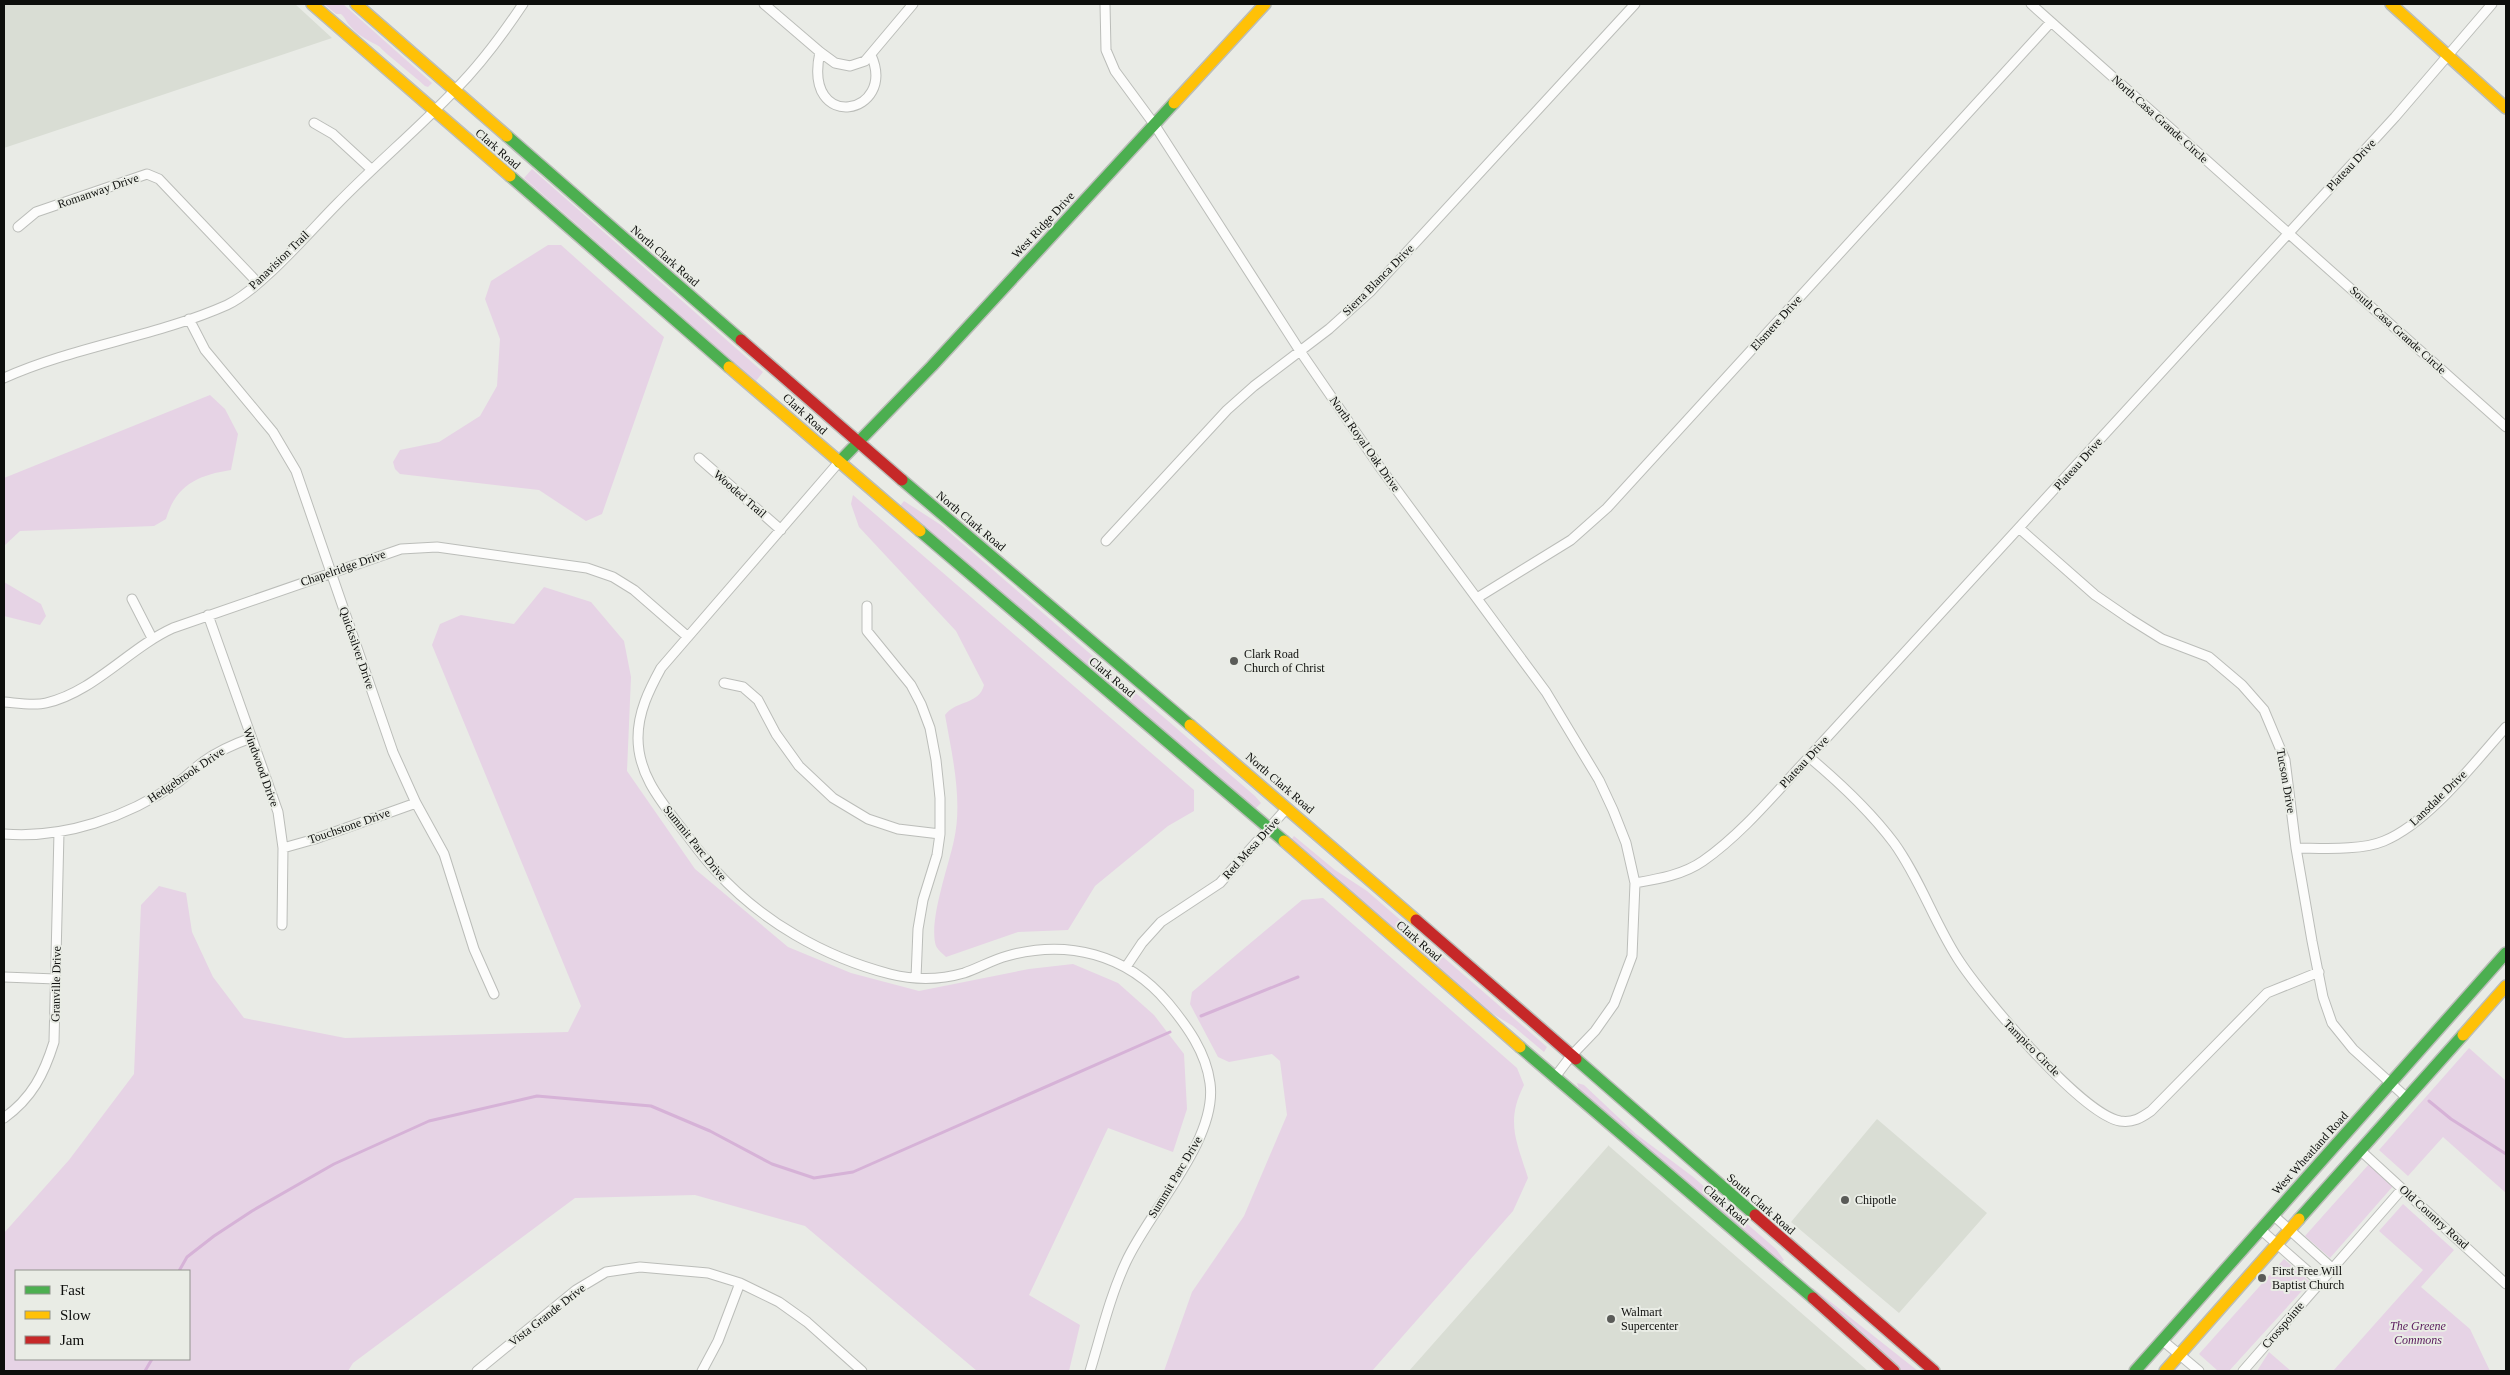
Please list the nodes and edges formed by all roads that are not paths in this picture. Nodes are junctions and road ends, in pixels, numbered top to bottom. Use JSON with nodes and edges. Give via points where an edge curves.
{"nodes":[{"id":1,"x":312,"y":4,"type":"edge"},
{"id":2,"x":356,"y":4,"type":"edge"},
{"id":3,"x":523,"y":4,"type":"edge"},
{"id":4,"x":764,"y":4,"type":"edge"},
{"id":5,"x":913,"y":4,"type":"edge"},
{"id":6,"x":1105,"y":4,"type":"edge"},
{"id":7,"x":1265,"y":4,"type":"edge"},
{"id":8,"x":1635,"y":4,"type":"edge"},
{"id":9,"x":2031,"y":4,"type":"edge"},
{"id":10,"x":2392,"y":4,"type":"edge"},
{"id":11,"x":2492,"y":4,"type":"edge"},
{"id":12,"x":2051,"y":22,"type":"junction"},
{"id":13,"x":820,"y":52,"type":"junction"},
{"id":14,"x":2447,"y":54,"type":"junction"},
{"id":15,"x":871,"y":55,"type":"junction"},
{"id":16,"x":455,"y":91,"type":"junction"},
{"id":17,"x":2506,"y":108,"type":"edge"},
{"id":18,"x":433,"y":111,"type":"junction"},
{"id":19,"x":314,"y":123,"type":"dead end"},
{"id":20,"x":1154,"y":124,"type":"junction"},
{"id":21,"x":371,"y":169,"type":"junction"},
{"id":22,"x":18,"y":227,"type":"dead end"},
{"id":23,"x":2288,"y":233,"type":"junction"},
{"id":24,"x":258,"y":283,"type":"junction"},
{"id":25,"x":189,"y":319,"type":"junction"},
{"id":26,"x":1300,"y":351,"type":"junction"},
{"id":27,"x":4,"y":378,"type":"edge"},
{"id":28,"x":2506,"y":427,"type":"edge"},
{"id":29,"x":857,"y":441,"type":"junction"},
{"id":30,"x":699,"y":458,"type":"dead end"},
{"id":31,"x":839,"y":462,"type":"junction"},
{"id":32,"x":2019,"y":528,"type":"junction"},
{"id":33,"x":781,"y":530,"type":"junction"},
{"id":34,"x":1106,"y":541,"type":"dead end"},
{"id":35,"x":331,"y":572,"type":"junction"},
{"id":36,"x":1477,"y":598,"type":"junction"},
{"id":37,"x":132,"y":599,"type":"dead end"},
{"id":38,"x":867,"y":606,"type":"dead end"},
{"id":39,"x":208,"y":615,"type":"junction"},
{"id":40,"x":688,"y":637,"type":"junction"},
{"id":41,"x":152,"y":638,"type":"junction"},
{"id":42,"x":724,"y":683,"type":"dead end"},
{"id":43,"x":4,"y":702,"type":"edge"},
{"id":44,"x":2506,"y":727,"type":"edge"},
{"id":45,"x":251,"y":738,"type":"junction"},
{"id":46,"x":1809,"y":756,"type":"junction"},
{"id":47,"x":416,"y":803,"type":"junction"},
{"id":48,"x":1287,"y":808,"type":"junction"},
{"id":49,"x":1269,"y":828,"type":"junction"},
{"id":50,"x":59,"y":832,"type":"junction"},
{"id":51,"x":4,"y":834,"type":"edge"},
{"id":52,"x":940,"y":834,"type":"junction"},
{"id":53,"x":283,"y":848,"type":"junction"},
{"id":54,"x":2296,"y":848,"type":"junction"},
{"id":55,"x":1635,"y":883,"type":"junction"},
{"id":56,"x":282,"y":925,"type":"dead end"},
{"id":57,"x":2506,"y":953,"type":"edge"},
{"id":58,"x":1126,"y":967,"type":"junction"},
{"id":59,"x":2319,"y":972,"type":"junction"},
{"id":60,"x":4,"y":977,"type":"edge"},
{"id":61,"x":916,"y":978,"type":"junction"},
{"id":62,"x":56,"y":979,"type":"junction"},
{"id":63,"x":2506,"y":986,"type":"edge"},
{"id":64,"x":494,"y":994,"type":"dead end"},
{"id":65,"x":1571,"y":1056,"type":"junction"},
{"id":66,"x":1555,"y":1078,"type":"junction"},
{"id":67,"x":2390,"y":1083,"type":"junction"},
{"id":68,"x":2407,"y":1098,"type":"junction"},
{"id":69,"x":4,"y":1118,"type":"edge"},
{"id":70,"x":2361,"y":1150,"type":"junction"},
{"id":71,"x":2402,"y":1188,"type":"junction"},
{"id":72,"x":2273,"y":1215,"type":"junction"},
{"id":73,"x":2260,"y":1230,"type":"junction"},
{"id":74,"x":2290,"y":1230,"type":"junction"},
{"id":75,"x":2277,"y":1244,"type":"junction"},
{"id":76,"x":1811,"y":1266,"type":"junction"},
{"id":77,"x":2332,"y":1268,"type":"junction"},
{"id":78,"x":1795,"y":1282,"type":"junction"},
{"id":79,"x":2320,"y":1282,"type":"junction"},
{"id":80,"x":740,"y":1284,"type":"junction"},
{"id":81,"x":2506,"y":1284,"type":"edge"},
{"id":82,"x":2162,"y":1340,"type":"junction"},
{"id":83,"x":2180,"y":1355,"type":"junction"},
{"id":84,"x":477,"y":1371,"type":"edge"},
{"id":85,"x":702,"y":1371,"type":"edge"},
{"id":86,"x":862,"y":1371,"type":"edge"},
{"id":87,"x":1090,"y":1371,"type":"edge"},
{"id":88,"x":1894,"y":1371,"type":"edge"},
{"id":89,"x":1934,"y":1371,"type":"edge"},
{"id":90,"x":2134,"y":1371,"type":"edge"},
{"id":91,"x":2165,"y":1371,"type":"edge"},
{"id":92,"x":2199,"y":1371,"type":"edge"},
{"id":93,"x":2243,"y":1371,"type":"edge"}],
"edges":[{"from":1,"to":18,"type":"main road","name":"Clark Road"},
{"from":2,"to":16,"type":"main road","name":"North Clark Road"},
{"from":3,"to":16,"type":"street"},
{"from":4,"to":13,"type":"street"},
{"from":5,"to":15,"type":"street"},
{"from":6,"to":20,"type":"street","name":"North Royal Oak Drive","via":[[1106,50],[1115,71]]},
{"from":7,"to":20,"type":"main road","name":"West Ridge Drive"},
{"from":8,"to":26,"type":"street","name":"Sierra Blanca Drive","via":[[1370,292]]},
{"from":9,"to":12,"type":"street","name":"North Casa Grande Circle"},
{"from":10,"to":14,"type":"main road"},
{"from":11,"to":14,"type":"street","name":"Plateau Drive"},
{"from":12,"to":23,"type":"street","name":"North Casa Grande Circle"},
{"from":12,"to":36,"type":"street","name":"Elsmere Drive","via":[[1607,508],[1571,540]]},
{"from":13,"to":15,"type":"street","via":[[835,63],[850,66],[865,61]]},
{"from":13,"to":15,"type":"street","via":[[816,69],[820,89],[837,106],[850,108],[863,102],[875,87],[875,64]]},
{"from":14,"to":17,"type":"main road"},
{"from":14,"to":23,"type":"street","name":"Plateau Drive","via":[[2395,117]]},
{"from":16,"to":18,"type":"street"},
{"from":16,"to":29,"type":"main road","name":"North Clark Road"},
{"from":18,"to":21,"type":"street","name":"Panavision Trail"},
{"from":18,"to":31,"type":"main road","name":"Clark Road"},
{"from":19,"to":21,"type":"street","via":[[333,134]]},
{"from":20,"to":26,"type":"street","name":"North Royal Oak Drive"},
{"from":20,"to":29,"type":"main road","name":"West Ridge Drive","via":[[932,366]]},
{"from":21,"to":24,"type":"street","name":"Panavision Trail"},
{"from":22,"to":24,"type":"street","name":"Romanway Drive","via":[[36,212],[147,174],[159,179]]},
{"from":23,"to":28,"type":"street","name":"South Casa Grande Circle"},
{"from":23,"to":32,"type":"street","name":"Plateau Drive"},
{"from":24,"to":25,"type":"street","name":"Panavision Trail","via":[[228,304]]},
{"from":25,"to":27,"type":"street","name":"Panavision Trail","via":[[39,362]]},
{"from":25,"to":35,"type":"street","name":"Quicksilver Drive","via":[[205,350],[287,452]]},
{"from":26,"to":34,"type":"street","name":"Sierra Blanca Drive","via":[[1227,410]]},
{"from":26,"to":36,"type":"street","name":"North Royal Oak Drive","via":[[1379,466]]},
{"from":29,"to":31,"type":"main road","name":"West Ridge Drive"},
{"from":29,"to":48,"type":"main road","name":"North Clark Road"},
{"from":30,"to":33,"type":"street","name":"Wooded Trail"},
{"from":31,"to":33,"type":"street","name":"Summit Parc Drive"},
{"from":31,"to":49,"type":"main road","name":"Clark Road"},
{"from":32,"to":46,"type":"street","name":"Plateau Drive"},
{"from":32,"to":54,"type":"street","name":"Tucson Drive","via":[[2096,595],[2130,619],[2162,639],[2209,657],[2242,685],[2264,710],[2285,760]]},
{"from":33,"to":40,"type":"street","name":"Summit Parc Drive"},
{"from":35,"to":39,"type":"street","name":"Chapelridge Drive"},
{"from":35,"to":40,"type":"street","name":"Chapelridge Drive","via":[[401,549],[437,547],[587,568],[613,577],[634,590]]},
{"from":35,"to":47,"type":"street","name":"Quicksilver Drive","via":[[393,752]]},
{"from":36,"to":55,"type":"street","name":"North Royal Oak Drive","via":[[1546,692],[1599,780],[1626,842]]},
{"from":37,"to":41,"type":"street"},
{"from":38,"to":52,"type":"street","via":[[867,631],[911,685],[930,728],[940,798]]},
{"from":39,"to":41,"type":"street","name":"Chapelridge Drive"},
{"from":39,"to":45,"type":"street","name":"Windwood Drive"},
{"from":40,"to":61,"type":"street","name":"Summit Parc Drive","via":[[661,668],[647,693],[640,717],[638,739],[642,760],[647,778],[658,797],[713,868],[734,890],[776,923],[835,955],[892,974]]},
{"from":41,"to":43,"type":"street","name":"Chapelridge Drive","via":[[84,688],[46,703]]},
{"from":42,"to":52,"type":"street","via":[[743,687],[758,700],[776,734],[799,766],[833,798],[868,819],[898,829]]},
{"from":44,"to":54,"type":"street","name":"Lansdale Drive","via":[[2450,789],[2400,833],[2382,842],[2353,847]]},
{"from":45,"to":50,"type":"street","name":"Hedgebrook Drive","via":[[228,746],[146,802],[110,819]]},
{"from":45,"to":53,"type":"street","name":"Windwood Drive","via":[[278,812]]},
{"from":46,"to":55,"type":"street","name":"Plateau Drive","via":[[1738,831],[1702,862],[1666,878]]},
{"from":46,"to":59,"type":"street","name":"Tampico Circle","via":[[1842,785],[1894,844],[1957,957],[2001,1017],[2102,1114],[2120,1121],[2137,1121],[2151,1111],[2267,993]]},
{"from":47,"to":53,"type":"street","name":"Touchstone Drive"},
{"from":47,"to":64,"type":"street","name":"Quicksilver Drive","via":[[444,854],[474,949]]},
{"from":48,"to":49,"type":"street","name":"Red Mesa Drive"},
{"from":48,"to":65,"type":"main road","name":"North Clark Road"},
{"from":49,"to":58,"type":"street","name":"Red Mesa Drive","via":[[1220,883],[1161,922],[1142,942]]},
{"from":49,"to":66,"type":"main road","name":"Clark Road"},
{"from":50,"to":51,"type":"street","name":"Hedgebrook Drive"},
{"from":50,"to":62,"type":"street","name":"Granville Drive"},
{"from":52,"to":61,"type":"street","via":[[918,929]]},
{"from":53,"to":56,"type":"street","name":"Windwood Drive"},
{"from":54,"to":59,"type":"street","name":"Tucson Drive"},
{"from":55,"to":65,"type":"street","name":"North Royal Oak Drive","via":[[1632,956],[1624,981],[1614,1004],[1595,1031]]},
{"from":57,"to":67,"type":"main road","name":"West Wheatland Road"},
{"from":58,"to":61,"type":"street","name":"Summit Parc Drive","via":[[1099,955],[1067,948],[1036,949],[1004,956],[964,973],[943,978]]},
{"from":58,"to":87,"type":"street","name":"Summit Parc Drive","via":[[1162,996],[1199,1048],[1207,1067],[1210,1106],[1197,1142],[1133,1246]]},
{"from":59,"to":67,"type":"street","name":"Tucson Drive","via":[[2332,1023]]},
{"from":60,"to":62,"type":"street"},
{"from":62,"to":69,"type":"street","name":"Granville Drive","via":[[54,1042],[45,1071],[34,1091]]},
{"from":63,"to":68,"type":"main road"},
{"from":65,"to":66,"type":"street","name":"North Royal Oak Drive"},
{"from":65,"to":76,"type":"main road","name":"South Clark Road"},
{"from":66,"to":78,"type":"main road","name":"Clark Road"},
{"from":67,"to":68,"type":"street","name":"Tucson Drive"},
{"from":67,"to":72,"type":"main road","name":"West Wheatland Road"},
{"from":68,"to":70,"type":"main road"},
{"from":70,"to":71,"type":"street","name":"Old Country Road"},
{"from":70,"to":74,"type":"main road"},
{"from":71,"to":77,"type":"street","name":"Crosspointe"},
{"from":71,"to":81,"type":"street","name":"Old Country Road"},
{"from":72,"to":73,"type":"main road","name":"West Wheatland Road"},
{"from":72,"to":74,"type":"street"},
{"from":73,"to":75,"type":"street"},
{"from":73,"to":82,"type":"main road","name":"West Wheatland Road"},
{"from":74,"to":75,"type":"main road"},
{"from":74,"to":77,"type":"street"},
{"from":75,"to":79,"type":"street"},
{"from":75,"to":83,"type":"main road"},
{"from":76,"to":78,"type":"main road"},
{"from":76,"to":89,"type":"main road","name":"South Clark Road"},
{"from":77,"to":79,"type":"street","name":"Crosspointe"},
{"from":78,"to":88,"type":"main road","name":"Clark Road"},
{"from":79,"to":93,"type":"street","name":"Crosspointe"},
{"from":80,"to":84,"type":"street","name":"Vista Grande Drive","via":[[708,1273],[640,1267],[606,1272],[576,1290]]},
{"from":80,"to":85,"type":"street","via":[[718,1341]]},
{"from":80,"to":86,"type":"street","name":"Vista Grande Drive","via":[[779,1302]]},
{"from":82,"to":83,"type":"street"},
{"from":82,"to":90,"type":"main road","name":"West Wheatland Road"},
{"from":83,"to":91,"type":"main road"},
{"from":83,"to":92,"type":"street"}]}
